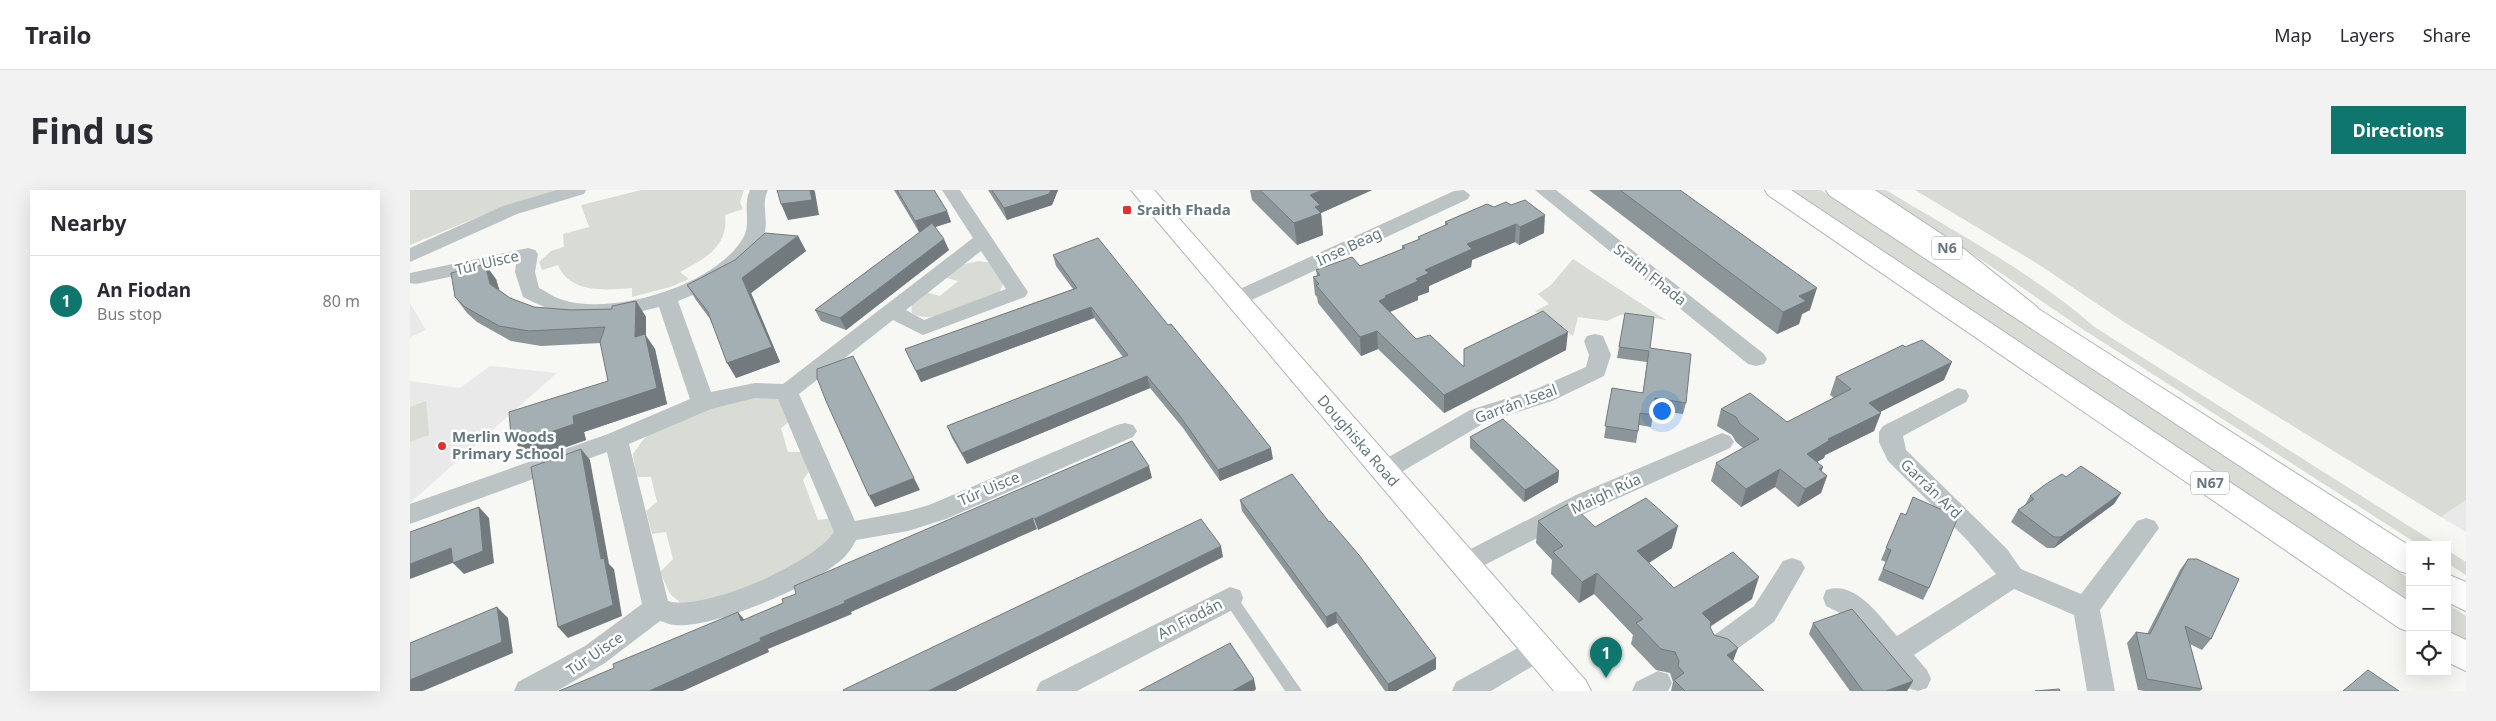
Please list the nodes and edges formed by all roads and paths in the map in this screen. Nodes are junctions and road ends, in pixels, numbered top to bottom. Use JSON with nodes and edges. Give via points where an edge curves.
{"nodes":[{"id":1,"x":577,"y":190,"type":"edge"},
{"id":2,"x":759,"y":190,"type":"edge"},
{"id":3,"x":951,"y":190,"type":"edge"},
{"id":4,"x":1142,"y":190,"type":"edge"},
{"id":5,"x":1544,"y":190,"type":"edge"},
{"id":6,"x":1776,"y":190,"type":"edge"},
{"id":7,"x":1836,"y":190,"type":"edge"},
{"id":8,"x":1860,"y":190,"type":"edge"},
{"id":9,"x":1462,"y":195,"type":"dead end"},
{"id":10,"x":982,"y":240,"type":"junction"},
{"id":11,"x":410,"y":256,"type":"edge"},
{"id":12,"x":416,"y":278,"type":"dead end"},
{"id":13,"x":666,"y":298,"type":"junction"},
{"id":14,"x":1236,"y":299,"type":"junction"},
{"id":15,"x":890,"y":310,"type":"junction"},
{"id":16,"x":2028,"y":313,"type":"junction"},
{"id":17,"x":1595,"y":341,"type":"dead end"},
{"id":18,"x":1756,"y":359,"type":"dead end"},
{"id":19,"x":787,"y":392,"type":"junction"},
{"id":20,"x":1958,"y":396,"type":"dead end"},
{"id":21,"x":704,"y":403,"type":"junction"},
{"id":22,"x":1125,"y":431,"type":"dead end"},
{"id":23,"x":616,"y":440,"type":"junction"},
{"id":24,"x":1722,"y":442,"type":"dead end"},
{"id":25,"x":1384,"y":472,"type":"junction"},
{"id":26,"x":410,"y":514,"type":"edge"},
{"id":27,"x":2146,"y":528,"type":"dead end"},
{"id":28,"x":848,"y":532,"type":"junction"},
{"id":29,"x":2406,"y":559,"type":"edge"},
{"id":30,"x":1464,"y":564,"type":"junction"},
{"id":31,"x":1792,"y":568,"type":"dead end"},
{"id":32,"x":2012,"y":578,"type":"junction"},
{"id":33,"x":2451,"y":589,"type":"edge"},
{"id":34,"x":1230,"y":598,"type":"joint"},
{"id":35,"x":1836,"y":598,"type":"dead end"},
{"id":36,"x":2466,"y":598,"type":"edge"},
{"id":37,"x":656,"y":608,"type":"junction"},
{"id":38,"x":2086,"y":608,"type":"junction"},
{"id":39,"x":2406,"y":616,"type":"edge"},
{"id":40,"x":2451,"y":647,"type":"edge"},
{"id":41,"x":1719,"y":648,"type":"edge"},
{"id":42,"x":1538,"y":649,"type":"junction"},
{"id":43,"x":1896,"y":652,"type":"junction"},
{"id":44,"x":2466,"y":657,"type":"edge"},
{"id":45,"x":1917,"y":680,"type":"dead end"},
{"id":46,"x":528,"y":691,"type":"edge"},
{"id":47,"x":1050,"y":691,"type":"edge"},
{"id":48,"x":1294,"y":691,"type":"edge"},
{"id":49,"x":1466,"y":691,"type":"edge"},
{"id":50,"x":1574,"y":691,"type":"edge"},
{"id":51,"x":2101,"y":691,"type":"edge"}],
"edges":[{"from":1,"to":11,"type":"street","via":[[510,210]]},
{"from":2,"to":13,"type":"street","name":"Túr Uisce","via":[[754,202],[757,232],[748,246],[711,277]]},
{"from":3,"to":10,"type":"street"},
{"from":4,"to":14,"type":"main road","name":"Doughiska Road"},
{"from":5,"to":18,"type":"street","name":"Sraith Fhada"},
{"from":6,"to":39,"type":"main road","number":"N67"},
{"from":7,"to":16,"type":"main road"},
{"from":8,"to":16,"type":"main road","number":"N6","via":[[1956,254]]},
{"from":9,"to":14,"type":"street","name":"Inse Beag"},
{"from":10,"to":15,"type":"street"},
{"from":10,"to":15,"type":"street","via":[[1018,292],[913,331]]},
{"from":12,"to":13,"type":"street","name":"Túr Uisce","via":[[528,254],[525,272],[530,292],[560,306],[586,310],[613,309]]},
{"from":13,"to":21,"type":"street"},
{"from":14,"to":25,"type":"main road","name":"Doughiska Road"},
{"from":15,"to":19,"type":"street"},
{"from":16,"to":29,"type":"main road"},
{"from":17,"to":25,"type":"street","name":"Garrán Iseal","via":[[1600,355],[1596,371],[1544,395],[1478,416]]},
{"from":19,"to":21,"type":"street","via":[[773,389],[750,391]]},
{"from":19,"to":28,"type":"street"},
{"from":20,"to":32,"type":"street","name":"Garrán Ard","via":[[1891,432],[1891,442],[1896,455],[1983,539]]},
{"from":21,"to":23,"type":"street"},
{"from":22,"to":28,"type":"street","name":"Túr Uisce","via":[[937,512]]},
{"from":23,"to":26,"type":"street"},
{"from":23,"to":37,"type":"street"},
{"from":24,"to":30,"type":"street","name":"Maigh Rúa","via":[[1585,502]]},
{"from":25,"to":30,"type":"main road","name":"Doughiska Road"},
{"from":27,"to":38,"type":"street"},
{"from":28,"to":37,"type":"street","via":[[826,558],[736,601],[690,613],[674,614]]},
{"from":30,"to":42,"type":"main road","name":"Doughiska Road"},
{"from":31,"to":41,"type":"street","via":[[1764,614]]},
{"from":32,"to":38,"type":"street"},
{"from":32,"to":43,"type":"street"},
{"from":33,"to":36,"type":"main road"},
{"from":34,"to":47,"type":"street","name":"An Fiodán"},
{"from":34,"to":48,"type":"lane","name":"An Fiodán"},
{"from":35,"to":43,"type":"street","via":[[1854,607]]},
{"from":37,"to":46,"type":"street","name":"Túr Uisce","via":[[561,677]]},
{"from":38,"to":51,"type":"street"},
{"from":40,"to":44,"type":"main road"},
{"from":42,"to":49,"type":"street"},
{"from":42,"to":50,"type":"main road","name":"Doughiska Road"},
{"from":43,"to":45,"type":"street"}]}
